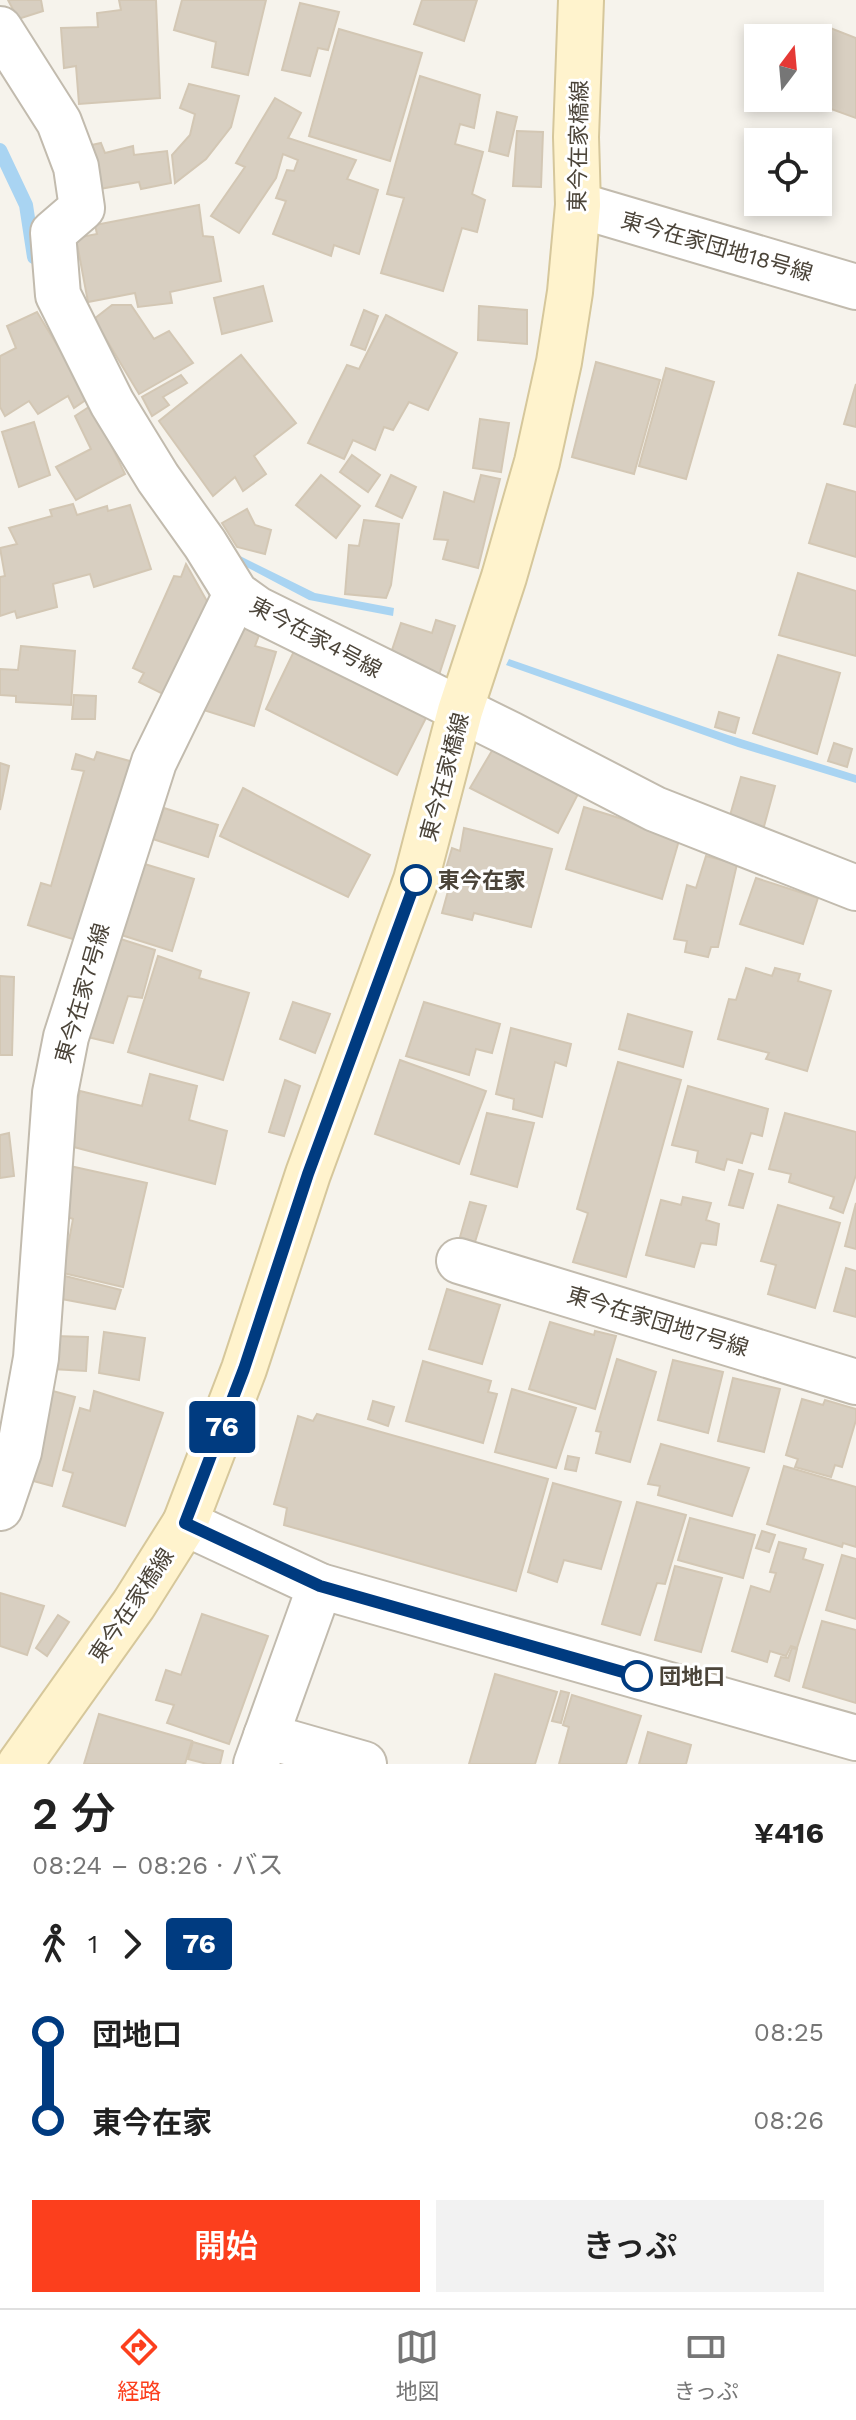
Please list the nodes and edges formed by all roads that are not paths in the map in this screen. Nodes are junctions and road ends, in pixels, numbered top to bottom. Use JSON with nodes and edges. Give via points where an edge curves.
{"nodes":[{"id":1,"x":581,"y":0,"type":"edge"},
{"id":2,"x":0,"y":29,"type":"edge"},
{"id":3,"x":578,"y":205,"type":"junction"},
{"id":4,"x":856,"y":287,"type":"edge"},
{"id":5,"x":236,"y":594,"type":"junction"},
{"id":6,"x":460,"y":711,"type":"junction"},
{"id":7,"x":856,"y":888,"type":"edge"},
{"id":8,"x":459,"y":1261,"type":"dead end"},
{"id":9,"x":856,"y":1382,"type":"edge"},
{"id":10,"x":0,"y":1508,"type":"edge"},
{"id":11,"x":185,"y":1523,"type":"junction"},
{"id":12,"x":320,"y":1586,"type":"junction"},
{"id":13,"x":856,"y":1738,"type":"edge"},
{"id":14,"x":261,"y":1750,"type":"edge"},
{"id":15,"x":20,"y":1764,"type":"edge"},
{"id":16,"x":364,"y":1764,"type":"edge"}],
"edges":[{"from":1,"to":3,"type":"street","name":"東今在家橋線"},
{"from":2,"to":5,"type":"street","name":"東今在家4号線","via":[[59,122],[76,167],[82,208],[53,233],[58,295],[112,403]]},
{"from":3,"to":4,"type":"street","name":"東今在家団地18号線"},
{"from":3,"to":6,"type":"street","name":"東今在家橋線","via":[[559,362],[537,462]]},
{"from":5,"to":6,"type":"street","name":"東今在家4号線"},
{"from":5,"to":10,"type":"street","name":"東今在家7号線","via":[[154,762],[66,1037],[55,1093],[36,1358],[19,1452]]},
{"from":6,"to":7,"type":"street","name":"東今在家4号線","via":[[655,809]]},
{"from":6,"to":11,"type":"street","name":"東今在家橋線","via":[[416,880]]},
{"from":8,"to":9,"type":"street","name":"東今在家団地7号線"},
{"from":11,"to":12,"type":"street"},
{"from":11,"to":15,"type":"street","name":"東今在家橋線"},
{"from":12,"to":13,"type":"street"},
{"from":12,"to":14,"type":"street"},
{"from":14,"to":16,"type":"street"}]}
